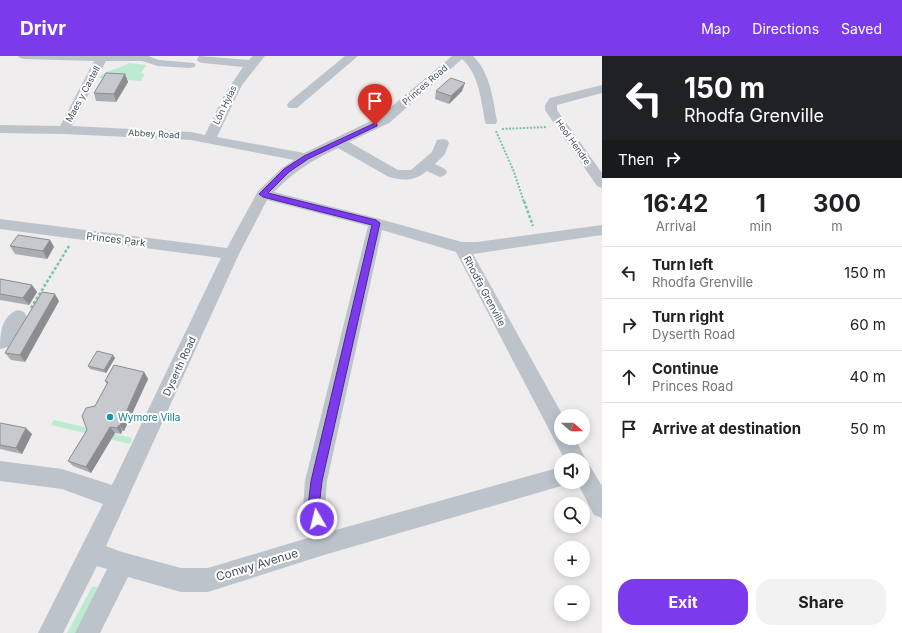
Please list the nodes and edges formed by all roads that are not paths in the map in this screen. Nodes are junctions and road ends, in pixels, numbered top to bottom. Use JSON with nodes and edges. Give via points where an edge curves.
{"nodes":[{"id":1,"x":24,"y":56,"type":"edge"},
{"id":2,"x":51,"y":56,"type":"edge"},
{"id":3,"x":205,"y":56,"type":"edge"},
{"id":4,"x":352,"y":56,"type":"edge"},
{"id":5,"x":459,"y":56,"type":"edge"},
{"id":6,"x":466,"y":56,"type":"edge"},
{"id":7,"x":102,"y":58,"type":"junction"},
{"id":8,"x":145,"y":58,"type":"edge"},
{"id":9,"x":255,"y":60,"type":"edge"},
{"id":10,"x":190,"y":65,"type":"dead end"},
{"id":11,"x":602,"y":89,"type":"edge"},
{"id":12,"x":293,"y":105,"type":"dead end"},
{"id":13,"x":493,"y":125,"type":"road end"},
{"id":14,"x":0,"y":129,"type":"edge"},
{"id":15,"x":64,"y":130,"type":"junction"},
{"id":16,"x":210,"y":138,"type":"junction"},
{"id":17,"x":338,"y":142,"type":"junction"},
{"id":18,"x":442,"y":143,"type":"dead end"},
{"id":19,"x":306,"y":158,"type":"junction"},
{"id":20,"x":425,"y":165,"type":"junction"},
{"id":21,"x":440,"y":172,"type":"dead end"},
{"id":22,"x":602,"y":182,"type":"edge"},
{"id":23,"x":263,"y":194,"type":"junction"},
{"id":24,"x":376,"y":223,"type":"junction"},
{"id":25,"x":0,"y":224,"type":"edge"},
{"id":26,"x":602,"y":230,"type":"edge"},
{"id":27,"x":462,"y":248,"type":"junction"},
{"id":28,"x":232,"y":254,"type":"junction"},
{"id":29,"x":554,"y":419,"type":"edge"},
{"id":30,"x":0,"y":471,"type":"edge"},
{"id":31,"x":554,"y":479,"type":"edge"},
{"id":32,"x":590,"y":486,"type":"edge"},
{"id":33,"x":118,"y":498,"type":"junction"},
{"id":34,"x":602,"y":507,"type":"edge"},
{"id":35,"x":324,"y":544,"type":"junction"},
{"id":36,"x":92,"y":552,"type":"junction"},
{"id":37,"x":122,"y":564,"type":"junction"},
{"id":38,"x":50,"y":633,"type":"edge"},
{"id":39,"x":87,"y":633,"type":"edge"}],
"edges":[{"from":1,"to":2,"type":"street","name":"Maes y Castell"},
{"from":2,"to":7,"type":"street","name":"Maes y Castell"},
{"from":3,"to":9,"type":"street","via":[[203,60]]},
{"from":4,"to":12,"type":"street"},
{"from":5,"to":17,"type":"street","name":"Princes Road","via":[[384,120]]},
{"from":6,"to":13,"type":"street","via":[[482,82]]},
{"from":7,"to":8,"type":"street","name":"Maes y Castell"},
{"from":7,"to":15,"type":"street","name":"Maes y Castell"},
{"from":8,"to":10,"type":"street","name":"Maes y Castell","via":[[165,64]]},
{"from":9,"to":16,"type":"street","name":"Lôn Hylas","via":[[244,71],[229,94]]},
{"from":11,"to":22,"type":"street","name":"Heol Hendre","via":[[551,105],[551,110]]},
{"from":14,"to":15,"type":"street","name":"Abbey Road"},
{"from":15,"to":16,"type":"street","name":"Abbey Road"},
{"from":16,"to":19,"type":"street","name":"Abbey Road"},
{"from":17,"to":19,"type":"street","name":"Princes Road"},
{"from":17,"to":20,"type":"street","via":[[394,174],[415,174]]},
{"from":18,"to":20,"type":"street","via":[[438,154]]},
{"from":19,"to":23,"type":"street","name":"Dyserth Road","via":[[287,170]]},
{"from":20,"to":21,"type":"street"},
{"from":23,"to":24,"type":"street","name":"Rhodfa Grenville"},
{"from":23,"to":28,"type":"street","name":"Dyserth Road"},
{"from":24,"to":27,"type":"street","name":"Rhodfa Grenville"},
{"from":24,"to":35,"type":"street","via":[[316,481],[314,507]]},
{"from":25,"to":28,"type":"street","name":"Princes Park"},
{"from":26,"to":27,"type":"street"},
{"from":27,"to":29,"type":"street","name":"Rhodfa Grenville"},
{"from":28,"to":33,"type":"street","name":"Dyserth Road"},
{"from":30,"to":33,"type":"street","via":[[62,479]]},
{"from":31,"to":35,"type":"street","name":"Conwy Avenue"},
{"from":32,"to":34,"type":"street"},
{"from":33,"to":36,"type":"street","name":"Dyserth Road"},
{"from":35,"to":37,"type":"street","name":"Conwy Avenue","via":[[208,580],[181,580]]},
{"from":36,"to":37,"type":"street","name":"Conwy Avenue"},
{"from":36,"to":38,"type":"street","name":"Dyserth Road"},
{"from":37,"to":39,"type":"street"}]}
